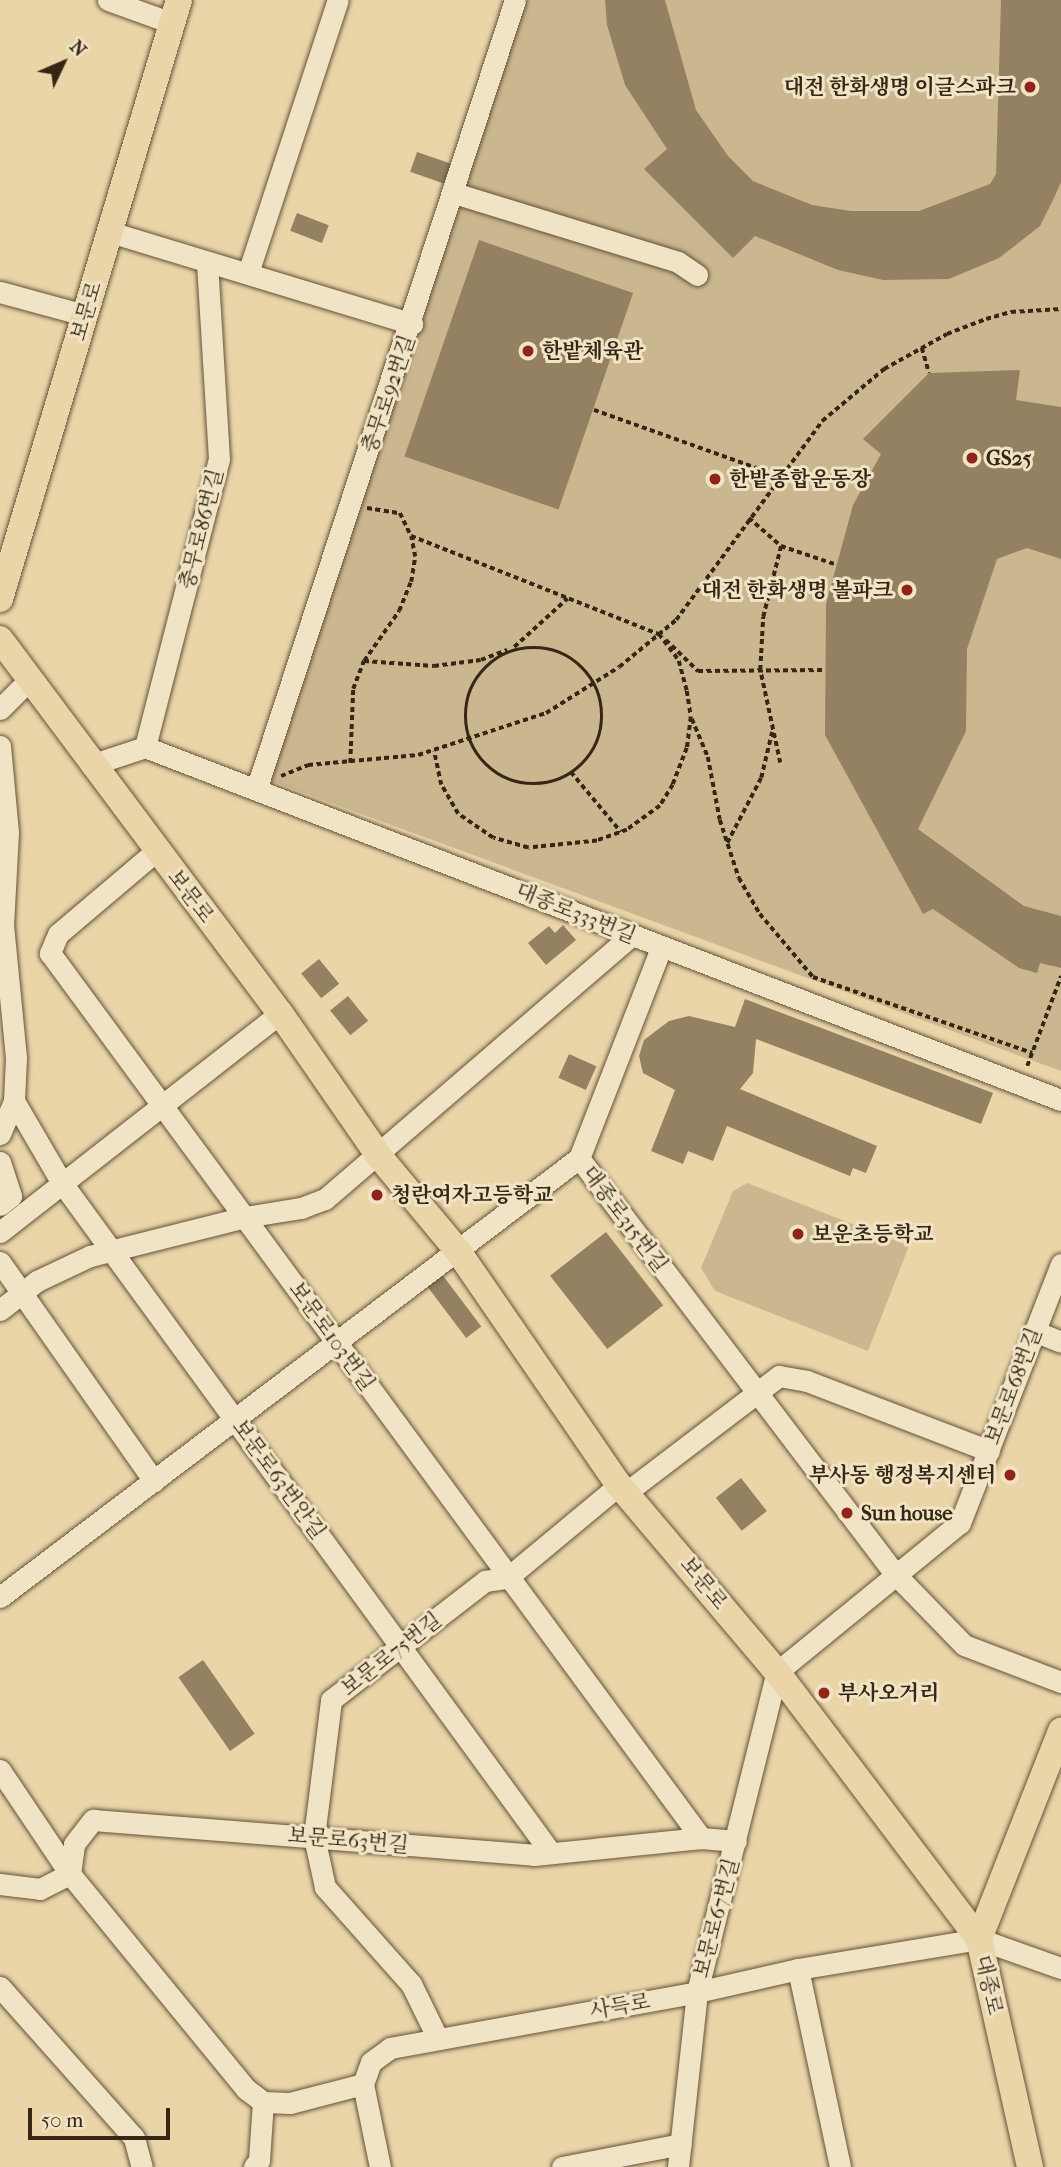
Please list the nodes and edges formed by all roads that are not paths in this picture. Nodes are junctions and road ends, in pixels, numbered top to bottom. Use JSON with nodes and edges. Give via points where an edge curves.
{"nodes":[{"id":1,"x":107,"y":0,"type":"edge"},
{"id":2,"x":338,"y":0,"type":"edge"},
{"id":3,"x":515,"y":0,"type":"edge"},
{"id":4,"x":176,"y":11,"type":"edge"},
{"id":5,"x":454,"y":193,"type":"junction"},
{"id":6,"x":110,"y":233,"type":"junction"},
{"id":7,"x":206,"y":264,"type":"junction"},
{"id":8,"x":248,"y":273,"type":"junction"},
{"id":9,"x":697,"y":275,"type":"dead end"},
{"id":10,"x":0,"y":292,"type":"edge"},
{"id":11,"x":84,"y":315,"type":"junction"},
{"id":12,"x":412,"y":324,"type":"junction"},
{"id":13,"x":0,"y":599,"type":"edge"},
{"id":14,"x":0,"y":639,"type":"edge"},
{"id":15,"x":28,"y":681,"type":"junction"},
{"id":16,"x":0,"y":709,"type":"edge"},
{"id":17,"x":0,"y":746,"type":"edge"},
{"id":18,"x":145,"y":747,"type":"junction"},
{"id":19,"x":91,"y":765,"type":"junction"},
{"id":20,"x":257,"y":787,"type":"junction"},
{"id":21,"x":156,"y":851,"type":"junction"},
{"id":22,"x":1,"y":924,"type":"edge"},
{"id":23,"x":632,"y":935,"type":"junction"},
{"id":24,"x":661,"y":948,"type":"junction"},
{"id":25,"x":280,"y":1013,"type":"junction"},
{"id":26,"x":0,"y":1039,"type":"edge"},
{"id":27,"x":16,"y":1058,"type":"junction"},
{"id":28,"x":1061,"y":1100,"type":"edge"},
{"id":29,"x":14,"y":1101,"type":"junction"},
{"id":30,"x":162,"y":1105,"type":"junction"},
{"id":31,"x":0,"y":1134,"type":"edge"},
{"id":32,"x":379,"y":1156,"type":"junction"},
{"id":33,"x":579,"y":1158,"type":"junction"},
{"id":34,"x":0,"y":1161,"type":"edge"},
{"id":35,"x":62,"y":1183,"type":"junction"},
{"id":36,"x":0,"y":1205,"type":"edge"},
{"id":37,"x":245,"y":1217,"type":"junction"},
{"id":38,"x":0,"y":1232,"type":"edge"},
{"id":39,"x":111,"y":1251,"type":"junction"},
{"id":40,"x":457,"y":1251,"type":"junction"},
{"id":41,"x":0,"y":1262,"type":"edge"},
{"id":42,"x":1061,"y":1264,"type":"edge"},
{"id":43,"x":22,"y":1293,"type":"junction"},
{"id":44,"x":0,"y":1310,"type":"edge"},
{"id":45,"x":1034,"y":1331,"type":"junction"},
{"id":46,"x":336,"y":1341,"type":"junction"},
{"id":47,"x":1061,"y":1342,"type":"edge"},
{"id":48,"x":755,"y":1394,"type":"junction"},
{"id":49,"x":235,"y":1419,"type":"junction"},
{"id":50,"x":989,"y":1451,"type":"junction"},
{"id":51,"x":154,"y":1481,"type":"junction"},
{"id":52,"x":624,"y":1488,"type":"junction"},
{"id":53,"x":895,"y":1574,"type":"junction"},
{"id":54,"x":507,"y":1578,"type":"junction"},
{"id":55,"x":0,"y":1597,"type":"edge"},
{"id":56,"x":401,"y":1646,"type":"junction"},
{"id":57,"x":777,"y":1672,"type":"junction"},
{"id":58,"x":1061,"y":1682,"type":"edge"},
{"id":59,"x":1061,"y":1731,"type":"edge"},
{"id":60,"x":0,"y":1770,"type":"edge"},
{"id":61,"x":314,"y":1837,"type":"junction"},
{"id":62,"x":702,"y":1838,"type":"junction"},
{"id":63,"x":736,"y":1841,"type":"junction"},
{"id":64,"x":551,"y":1853,"type":"junction"},
{"id":65,"x":70,"y":1874,"type":"junction"},
{"id":66,"x":0,"y":1885,"type":"edge"},
{"id":67,"x":979,"y":1939,"type":"junction"},
{"id":68,"x":1061,"y":1968,"type":"edge"},
{"id":69,"x":797,"y":1969,"type":"junction"},
{"id":70,"x":0,"y":1987,"type":"edge"},
{"id":71,"x":697,"y":1992,"type":"junction"},
{"id":72,"x":438,"y":2039,"type":"junction"},
{"id":73,"x":363,"y":2084,"type":"junction"},
{"id":74,"x":263,"y":2102,"type":"junction"},
{"id":75,"x":681,"y":2144,"type":"junction"},
{"id":76,"x":142,"y":2167,"type":"edge"},
{"id":77,"x":254,"y":2167,"type":"edge"},
{"id":78,"x":380,"y":2167,"type":"edge"},
{"id":79,"x":562,"y":2167,"type":"edge"},
{"id":80,"x":678,"y":2167,"type":"edge"},
{"id":81,"x":840,"y":2167,"type":"edge"},
{"id":82,"x":1030,"y":2167,"type":"edge"}],
"edges":[{"from":1,"to":4,"type":"street","name":"보문로"},
{"from":2,"to":8,"type":"street"},
{"from":3,"to":5,"type":"street","name":"충무로92번길"},
{"from":4,"to":6,"type":"main road","name":"보문로"},
{"from":5,"to":9,"type":"street","via":[[678,261]]},
{"from":5,"to":12,"type":"street","name":"충무로92번길"},
{"from":6,"to":7,"type":"street"},
{"from":6,"to":11,"type":"main road","name":"보문로"},
{"from":7,"to":8,"type":"street"},
{"from":7,"to":18,"type":"street","name":"충무로86번길","via":[[219,458]]},
{"from":8,"to":12,"type":"street"},
{"from":10,"to":11,"type":"street"},
{"from":11,"to":13,"type":"main road","name":"보문로"},
{"from":12,"to":20,"type":"street","name":"충무로92번길"},
{"from":14,"to":15,"type":"main road","name":"보문로"},
{"from":15,"to":16,"type":"street"},
{"from":15,"to":19,"type":"main road","name":"보문로"},
{"from":17,"to":22,"type":"street","via":[[8,833]]},
{"from":18,"to":19,"type":"street"},
{"from":18,"to":20,"type":"street","name":"대종로333번길"},
{"from":19,"to":21,"type":"main road","name":"보문로"},
{"from":20,"to":23,"type":"street","name":"대종로333번길"},
{"from":21,"to":25,"type":"main road","name":"보문로"},
{"from":21,"to":30,"type":"street","name":"보문로103번길","via":[[58,934],[50,953]]},
{"from":22,"to":27,"type":"street"},
{"from":23,"to":24,"type":"street","name":"대종로333번길"},
{"from":23,"to":32,"type":"street"},
{"from":24,"to":28,"type":"street","name":"대종로333번길"},
{"from":24,"to":33,"type":"street","name":"대종로315번길"},
{"from":25,"to":30,"type":"street"},
{"from":25,"to":32,"type":"main road","name":"보문로"},
{"from":26,"to":27,"type":"street"},
{"from":27,"to":29,"type":"street"},
{"from":29,"to":31,"type":"street"},
{"from":29,"to":35,"type":"street","name":"보문로63번안길"},
{"from":30,"to":35,"type":"street"},
{"from":30,"to":37,"type":"street","name":"보문로103번길"},
{"from":32,"to":37,"type":"street","via":[[326,1199]]},
{"from":32,"to":40,"type":"main road","name":"보문로"},
{"from":33,"to":40,"type":"street"},
{"from":33,"to":48,"type":"street","name":"대종로315번길"},
{"from":34,"to":36,"type":"street","via":[[11,1196]]},
{"from":35,"to":38,"type":"street"},
{"from":35,"to":39,"type":"street","name":"보문로63번안길"},
{"from":37,"to":39,"type":"street"},
{"from":37,"to":46,"type":"street","name":"보문로103번길"},
{"from":39,"to":43,"type":"street","via":[[90,1256]]},
{"from":39,"to":49,"type":"street","name":"보문로63번안길"},
{"from":40,"to":46,"type":"street"},
{"from":40,"to":52,"type":"main road","name":"보문로"},
{"from":41,"to":43,"type":"street"},
{"from":42,"to":45,"type":"street","name":"보문로68번길"},
{"from":43,"to":44,"type":"street"},
{"from":43,"to":51,"type":"street"},
{"from":45,"to":47,"type":"street"},
{"from":45,"to":50,"type":"street","name":"보문로68번길"},
{"from":46,"to":49,"type":"street"},
{"from":46,"to":54,"type":"street","name":"보문로103번길"},
{"from":48,"to":50,"type":"street","via":[[779,1376],[807,1381]]},
{"from":48,"to":52,"type":"street","name":"보문로75번길"},
{"from":48,"to":53,"type":"street","name":"대종로315번길"},
{"from":49,"to":51,"type":"street"},
{"from":49,"to":56,"type":"street","name":"보문로63번안길"},
{"from":50,"to":53,"type":"street","name":"보문로68번길","via":[[960,1523]]},
{"from":51,"to":55,"type":"street"},
{"from":52,"to":54,"type":"street","name":"보문로75번길"},
{"from":52,"to":57,"type":"main road","name":"보문로"},
{"from":53,"to":57,"type":"street","name":"보문로68번길"},
{"from":53,"to":58,"type":"street","name":"대종로315번길","via":[[964,1645]]},
{"from":54,"to":56,"type":"street","name":"보문로75번길","via":[[485,1581]]},
{"from":54,"to":62,"type":"street","name":"보문로103번길"},
{"from":56,"to":61,"type":"street","name":"보문로75번길","via":[[331,1700]]},
{"from":56,"to":64,"type":"street","name":"보문로63번안길"},
{"from":57,"to":63,"type":"street","name":"보문로67번길"},
{"from":57,"to":67,"type":"main road","name":"보문로"},
{"from":59,"to":67,"type":"main road","name":"대종로"},
{"from":60,"to":65,"type":"street"},
{"from":61,"to":64,"type":"street","name":"보문로63번길"},
{"from":61,"to":65,"type":"street","name":"보문로63번길","via":[[93,1820],[74,1844]]},
{"from":61,"to":72,"type":"street","name":"보문로75번길","via":[[325,1886],[411,1984]]},
{"from":62,"to":63,"type":"street","name":"보문로63번길"},
{"from":62,"to":64,"type":"street","name":"보문로63번길"},
{"from":63,"to":71,"type":"street","name":"보문로67번길"},
{"from":65,"to":66,"type":"street","via":[[40,1889]]},
{"from":65,"to":74,"type":"street","via":[[246,2089]]},
{"from":67,"to":68,"type":"street"},
{"from":67,"to":69,"type":"street","name":"사득로"},
{"from":67,"to":82,"type":"main road","name":"대종로"},
{"from":69,"to":71,"type":"street","name":"사득로"},
{"from":69,"to":81,"type":"street"},
{"from":70,"to":76,"type":"street","via":[[134,2138]]},
{"from":71,"to":72,"type":"street","name":"사득로"},
{"from":71,"to":75,"type":"street","name":"보문로67번길"},
{"from":72,"to":73,"type":"street","name":"사득로","via":[[390,2048],[371,2062]]},
{"from":73,"to":74,"type":"street","via":[[290,2103]]},
{"from":73,"to":78,"type":"street"},
{"from":74,"to":77,"type":"street","via":[[259,2160]]},
{"from":75,"to":79,"type":"street"},
{"from":75,"to":80,"type":"street","name":"보문로67번길"}]}
